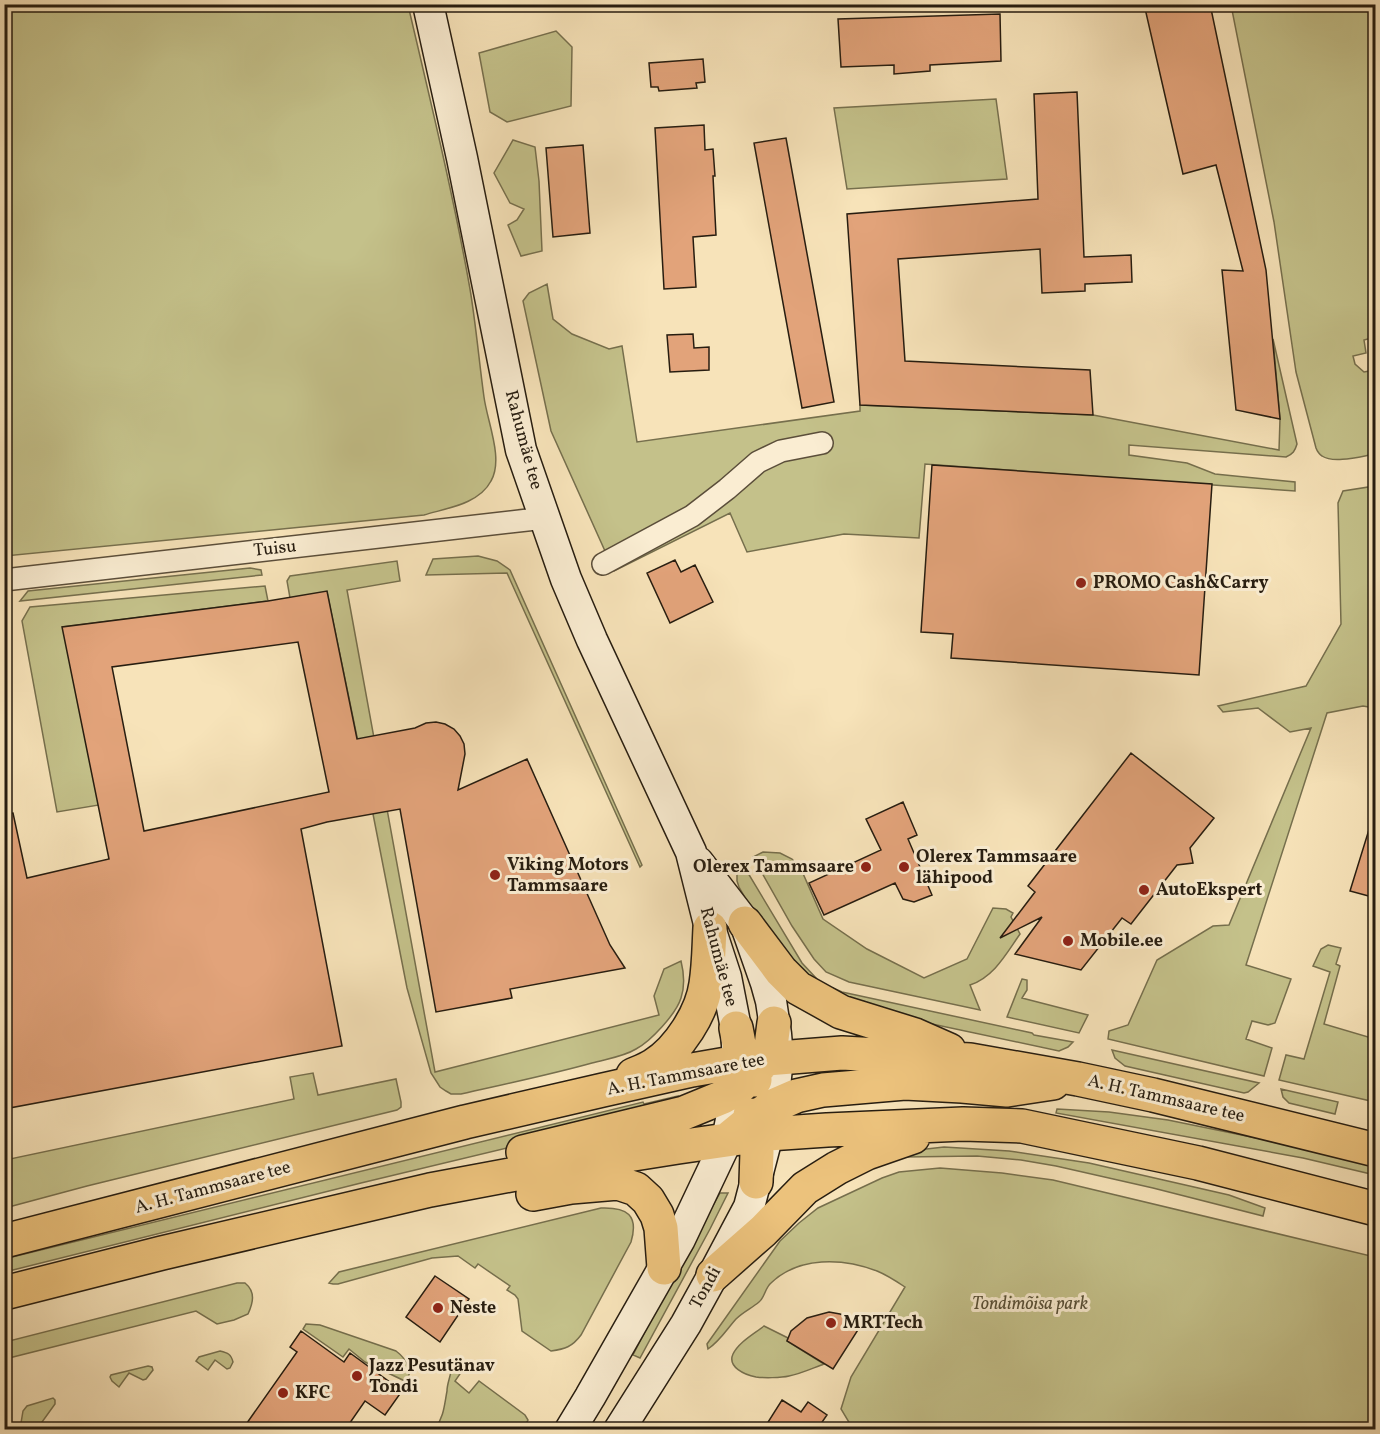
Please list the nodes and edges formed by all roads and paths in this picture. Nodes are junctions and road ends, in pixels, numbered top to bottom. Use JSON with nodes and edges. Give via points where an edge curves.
{"nodes":[{"id":1,"x":428,"y":4,"type":"edge"},
{"id":2,"x":822,"y":443,"type":"dead end"},
{"id":3,"x":545,"y":518,"type":"junction"},
{"id":4,"x":603,"y":564,"type":"dead end"},
{"id":5,"x":4,"y":580,"type":"edge"},
{"id":6,"x":691,"y":852,"type":"junction"},
{"id":7,"x":745,"y":923,"type":"junction"},
{"id":8,"x":710,"y":928,"type":"junction"},
{"id":9,"x":774,"y":1023,"type":"joint"},
{"id":10,"x":736,"y":1028,"type":"joint"},
{"id":11,"x":970,"y":1060,"type":"junction"},
{"id":12,"x":752,"y":1067,"type":"junction"},
{"id":13,"x":1078,"y":1079,"type":"junction"},
{"id":14,"x":603,"y":1090,"type":"junction"},
{"id":15,"x":963,"y":1124,"type":"junction"},
{"id":16,"x":755,"y":1127,"type":"junction"},
{"id":17,"x":1376,"y":1150,"type":"edge"},
{"id":18,"x":756,"y":1182,"type":"joint"},
{"id":19,"x":430,"y":1190,"type":"junction"},
{"id":20,"x":1376,"y":1209,"type":"edge"},
{"id":21,"x":4,"y":1241,"type":"edge"},
{"id":22,"x":664,"y":1268,"type":"junction"},
{"id":23,"x":713,"y":1275,"type":"junction"},
{"id":24,"x":4,"y":1293,"type":"edge"},
{"id":25,"x":570,"y":1430,"type":"edge"},
{"id":26,"x":619,"y":1430,"type":"edge"}],
"edges":[{"from":1,"to":3,"type":"street","name":"Rahumäe tee","via":[[521,450]]},
{"from":2,"to":4,"type":"street","via":[[782,451],[758,462],[692,516]]},
{"from":3,"to":5,"type":"street","name":"Tuisu"},
{"from":3,"to":6,"type":"street","name":"Rahumäe tee","via":[[592,640]]},
{"from":6,"to":7,"type":"street","name":"Rahumäe tee"},
{"from":6,"to":8,"type":"street","name":"Rahumäe tee"},
{"from":7,"to":9,"type":"street","name":"Rahumäe tee","via":[[771,1001]]},
{"from":7,"to":11,"type":"main road","via":[[798,988],[841,1012],[915,1035]]},
{"from":8,"to":10,"type":"street","name":"Rahumäe tee","via":[[726,977]]},
{"from":8,"to":14,"type":"main road","via":[[706,985],[699,1010],[687,1030],[655,1065]]},
{"from":9,"to":12,"type":"main road","via":[[771,1046]]},
{"from":10,"to":12,"type":"main road","via":[[741,1053]]},
{"from":11,"to":12,"type":"main road","name":"A. H. Tammsaare tee","via":[[842,1053]]},
{"from":11,"to":13,"type":"main road","name":"A. H. Tammsaare tee"},
{"from":12,"to":14,"type":"main road","name":"A. H. Tammsaare tee","via":[[726,1079],[712,1072],[692,1070]]},
{"from":12,"to":16,"type":"main road"},
{"from":12,"to":16,"type":"street"},
{"from":12,"to":19,"type":"main road","via":[[715,1101],[684,1113],[506,1156]]},
{"from":13,"to":16,"type":"main road","via":[[1007,1090],[905,1083],[823,1090],[796,1096]]},
{"from":13,"to":17,"type":"main road","name":"A. H. Tammsaare tee"},
{"from":14,"to":21,"type":"main road","name":"A. H. Tammsaare tee"},
{"from":15,"to":16,"type":"main road","via":[[827,1130],[796,1124]]},
{"from":15,"to":20,"type":"main road","via":[[1022,1126],[1198,1163]]},
{"from":15,"to":23,"type":"main road","via":[[867,1152],[837,1168],[805,1188]]},
{"from":16,"to":18,"type":"main road"},
{"from":16,"to":19,"type":"main road"},
{"from":16,"to":22,"type":"street"},
{"from":18,"to":23,"type":"street","name":"Tondi","via":[[748,1207]]},
{"from":19,"to":22,"type":"main road","via":[[502,1199],[618,1183],[636,1190],[657,1215],[662,1228]]},
{"from":19,"to":24,"type":"main road"},
{"from":22,"to":25,"type":"street"},
{"from":23,"to":26,"type":"street","name":"Tondi"}]}
